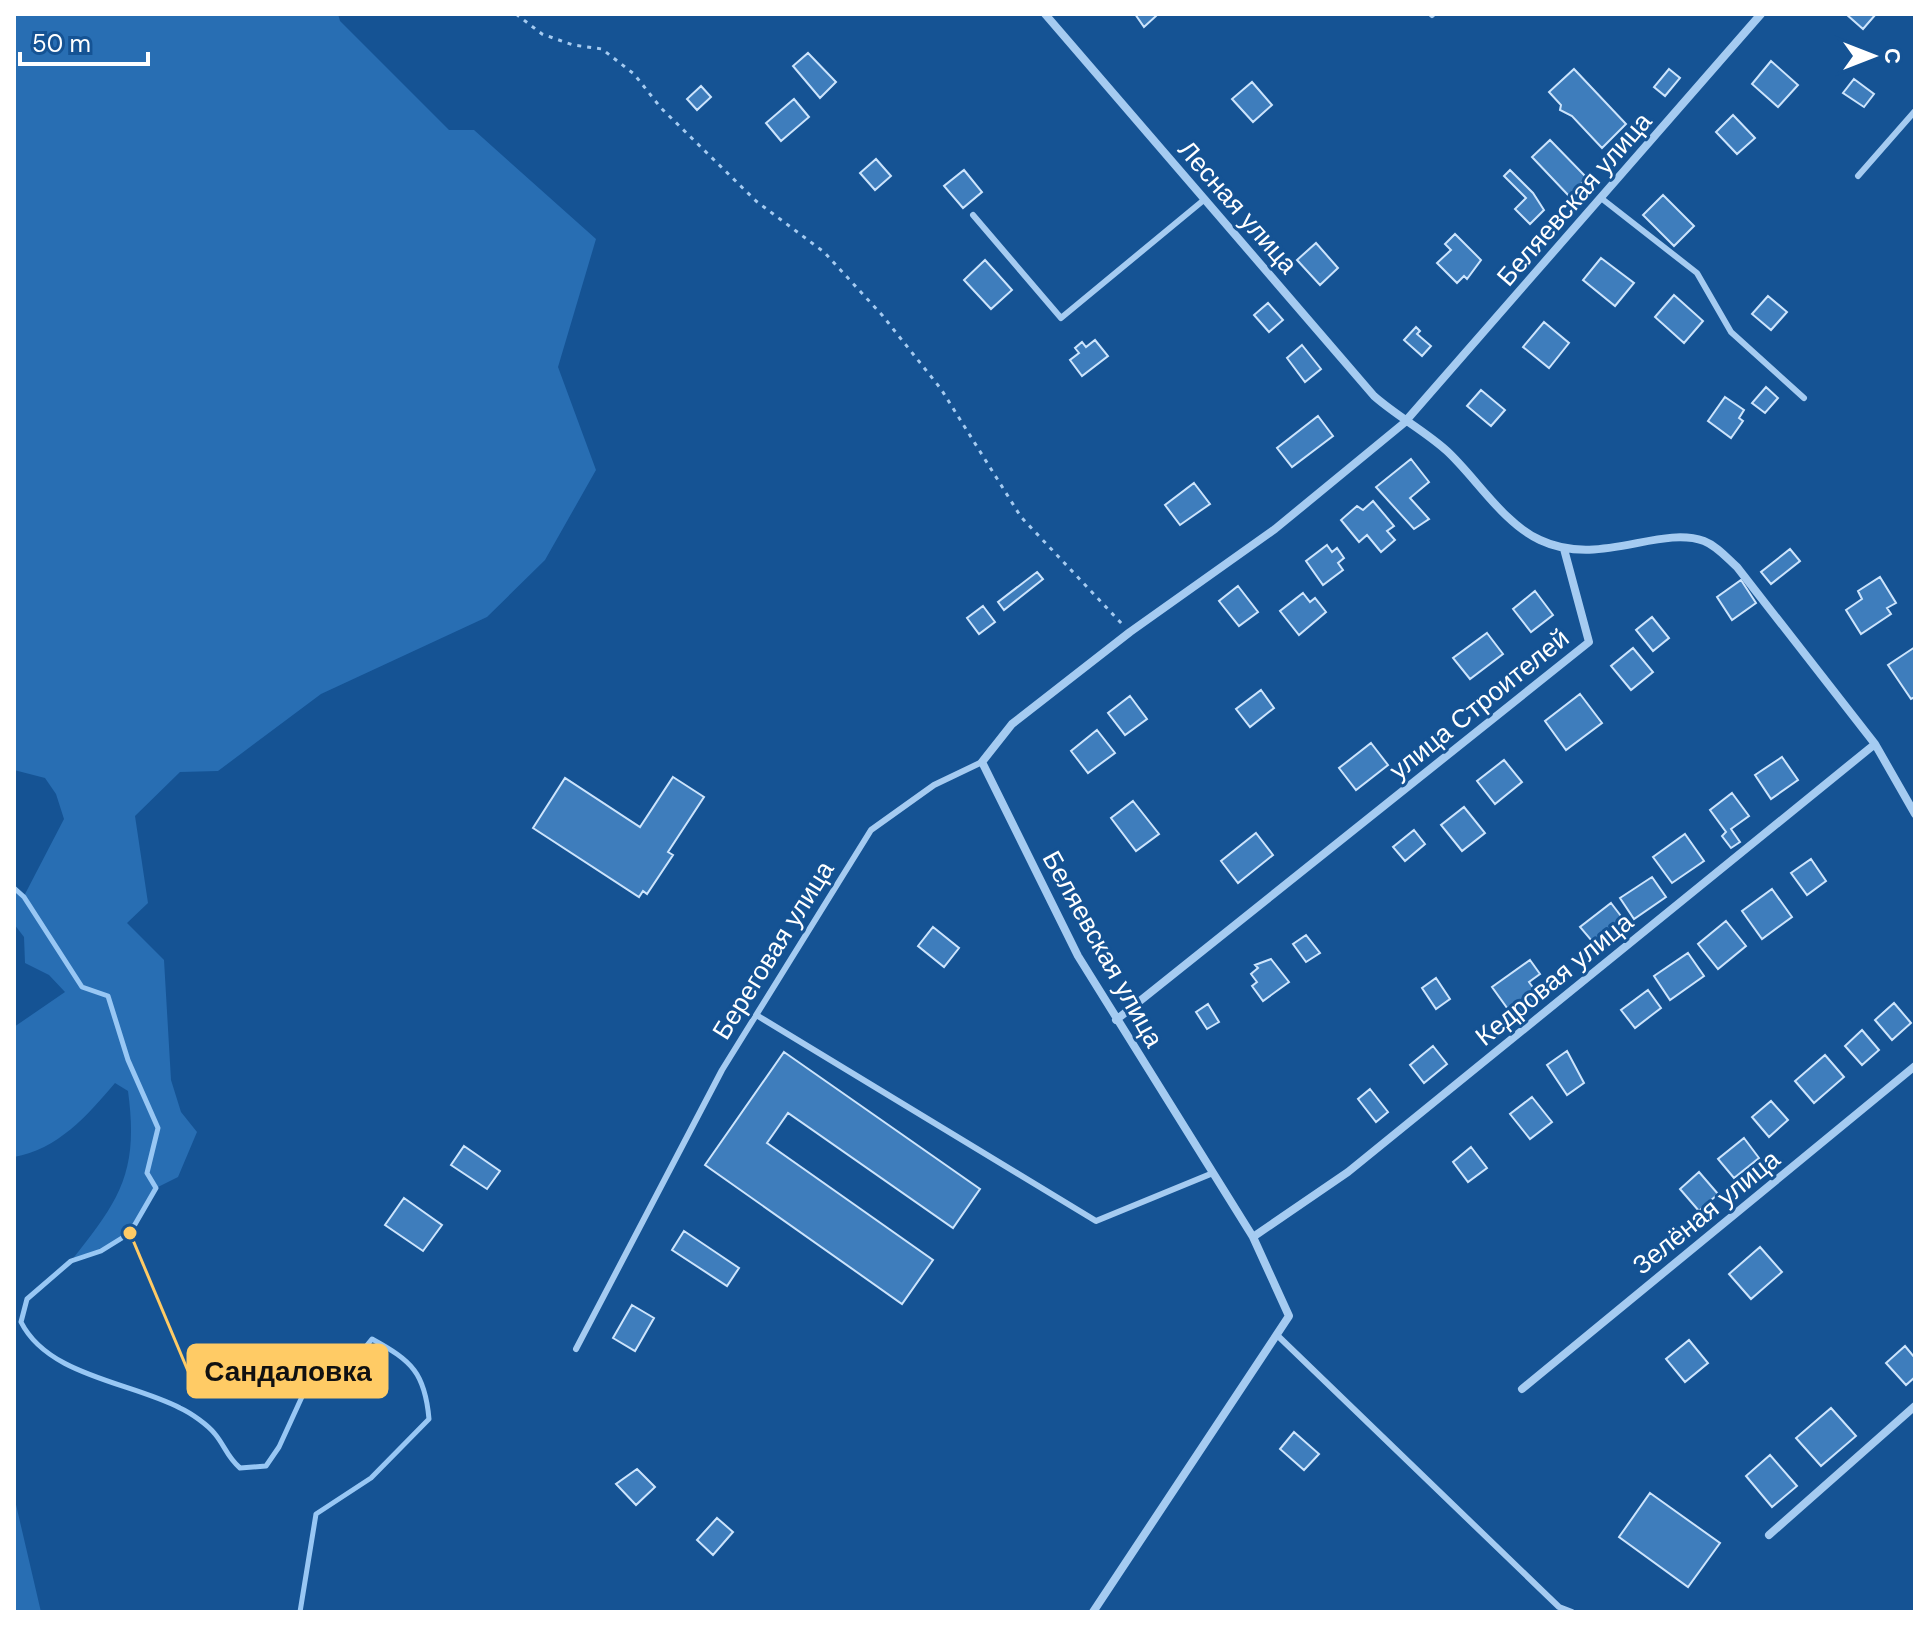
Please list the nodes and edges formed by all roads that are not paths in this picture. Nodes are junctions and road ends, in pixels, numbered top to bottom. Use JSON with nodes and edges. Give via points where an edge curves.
{"nodes":[{"id":1,"x":1045,"y":14,"type":"edge"},
{"id":2,"x":1761,"y":14,"type":"edge"},
{"id":3,"x":1915,"y":111,"type":"edge"},
{"id":4,"x":1858,"y":176,"type":"dead end"},
{"id":5,"x":1601,"y":198,"type":"junction"},
{"id":6,"x":1205,"y":199,"type":"junction"},
{"id":7,"x":973,"y":215,"type":"dead end"},
{"id":8,"x":1804,"y":398,"type":"dead end"},
{"id":9,"x":1404,"y":423,"type":"junction"},
{"id":10,"x":1564,"y":549,"type":"junction"},
{"id":11,"x":1875,"y":744,"type":"junction"},
{"id":12,"x":982,"y":762,"type":"junction"},
{"id":13,"x":1915,"y":814,"type":"edge"},
{"id":14,"x":758,"y":1016,"type":"junction"},
{"id":15,"x":1116,"y":1020,"type":"junction"},
{"id":16,"x":1915,"y":1066,"type":"edge"},
{"id":17,"x":1213,"y":1173,"type":"junction"},
{"id":18,"x":1253,"y":1237,"type":"junction"},
{"id":19,"x":1277,"y":1335,"type":"junction"},
{"id":20,"x":576,"y":1349,"type":"dead end"},
{"id":21,"x":1522,"y":1389,"type":"dead end"},
{"id":22,"x":1915,"y":1406,"type":"edge"},
{"id":23,"x":1769,"y":1535,"type":"dead end"},
{"id":24,"x":1093,"y":1612,"type":"edge"},
{"id":25,"x":1572,"y":1612,"type":"edge"}],
"edges":[{"from":1,"to":6,"type":"street","name":"Лесная улица"},
{"from":2,"to":5,"type":"street","name":"Беляевская улица"},
{"from":3,"to":4,"type":"lane"},
{"from":5,"to":8,"type":"lane","via":[[1697,273],[1731,332]]},
{"from":5,"to":9,"type":"street","name":"Беляевская улица"},
{"from":6,"to":7,"type":"lane","via":[[1061,318]]},
{"from":6,"to":9,"type":"street","name":"Лесная улица","via":[[1374,396]]},
{"from":9,"to":10,"type":"street","name":"Лесная улица","via":[[1444,449],[1521,527]]},
{"from":9,"to":12,"type":"street","via":[[1275,529],[1012,724]]},
{"from":10,"to":11,"type":"street","via":[[1703,541],[1737,567]]},
{"from":10,"to":15,"type":"street","name":"улица Строителей","via":[[1589,642]]},
{"from":11,"to":13,"type":"street"},
{"from":11,"to":18,"type":"street","name":"Кедровая улица","via":[[1348,1172]]},
{"from":12,"to":14,"type":"lane","name":"Береговая улица","via":[[934,785],[871,830]]},
{"from":12,"to":15,"type":"street","name":"Беляевская улица","via":[[1078,956]]},
{"from":14,"to":17,"type":"lane","via":[[1096,1221]]},
{"from":14,"to":20,"type":"lane","name":"Береговая улица","via":[[722,1070]]},
{"from":15,"to":17,"type":"street","name":"Беляевская улица"},
{"from":16,"to":21,"type":"street","name":"Зелёная улица"},
{"from":17,"to":18,"type":"street","name":"Беляевская улица"},
{"from":18,"to":19,"type":"street","name":"Беляевская улица","via":[[1289,1316]]},
{"from":19,"to":24,"type":"street","name":"Беляевская улица"},
{"from":19,"to":25,"type":"lane","via":[[1559,1607]]},
{"from":22,"to":23,"type":"street"}]}
